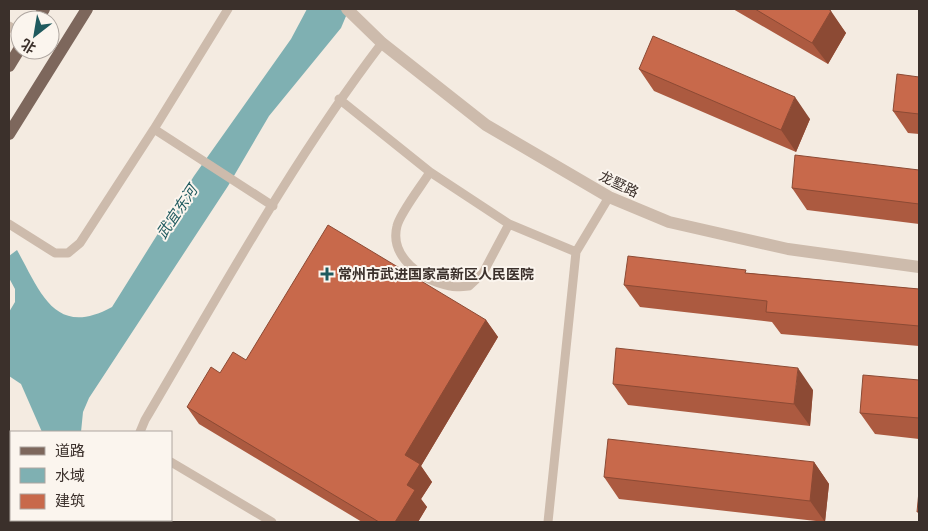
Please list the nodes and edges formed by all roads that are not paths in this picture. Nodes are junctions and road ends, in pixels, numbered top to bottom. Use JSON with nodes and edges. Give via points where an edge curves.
{"nodes":[{"id":1,"x":87,"y":9,"type":"edge"},
{"id":2,"x":228,"y":9,"type":"edge"},
{"id":3,"x":351,"y":13,"type":"edge"},
{"id":4,"x":382,"y":43,"type":"junction"},
{"id":5,"x":339,"y":99,"type":"junction"},
{"id":6,"x":154,"y":129,"type":"junction"},
{"id":7,"x":9,"y":134,"type":"edge"},
{"id":8,"x":430,"y":172,"type":"junction"},
{"id":9,"x":609,"y":197,"type":"junction"},
{"id":10,"x":273,"y":206,"type":"junction"},
{"id":11,"x":9,"y":224,"type":"edge"},
{"id":12,"x":509,"y":224,"type":"junction"},
{"id":13,"x":576,"y":252,"type":"junction"},
{"id":14,"x":919,"y":267,"type":"edge"},
{"id":15,"x":140,"y":431,"type":"edge"},
{"id":16,"x":172,"y":463,"type":"edge"},
{"id":17,"x":272,"y":522,"type":"edge"},
{"id":18,"x":548,"y":522,"type":"edge"}],
"edges":[{"from":1,"to":7,"type":"main road"},
{"from":2,"to":6,"type":"lane"},
{"from":3,"to":4,"type":"street","name":"龙墅路"},
{"from":4,"to":5,"type":"lane"},
{"from":4,"to":9,"type":"street","name":"龙墅路","via":[[486,125]]},
{"from":5,"to":8,"type":"lane"},
{"from":5,"to":10,"type":"lane"},
{"from":6,"to":10,"type":"lane"},
{"from":6,"to":11,"type":"lane","via":[[80,243],[68,253],[55,253]]},
{"from":8,"to":12,"type":"lane"},
{"from":8,"to":12,"type":"lane","via":[[397,225],[396,243],[403,258],[433,282],[452,287],[470,286],[483,273]]},
{"from":9,"to":13,"type":"lane"},
{"from":9,"to":14,"type":"street","name":"龙墅路","via":[[669,222],[779,247]]},
{"from":10,"to":15,"type":"lane"},
{"from":12,"to":13,"type":"lane"},
{"from":13,"to":18,"type":"lane"},
{"from":16,"to":17,"type":"lane"}]}
